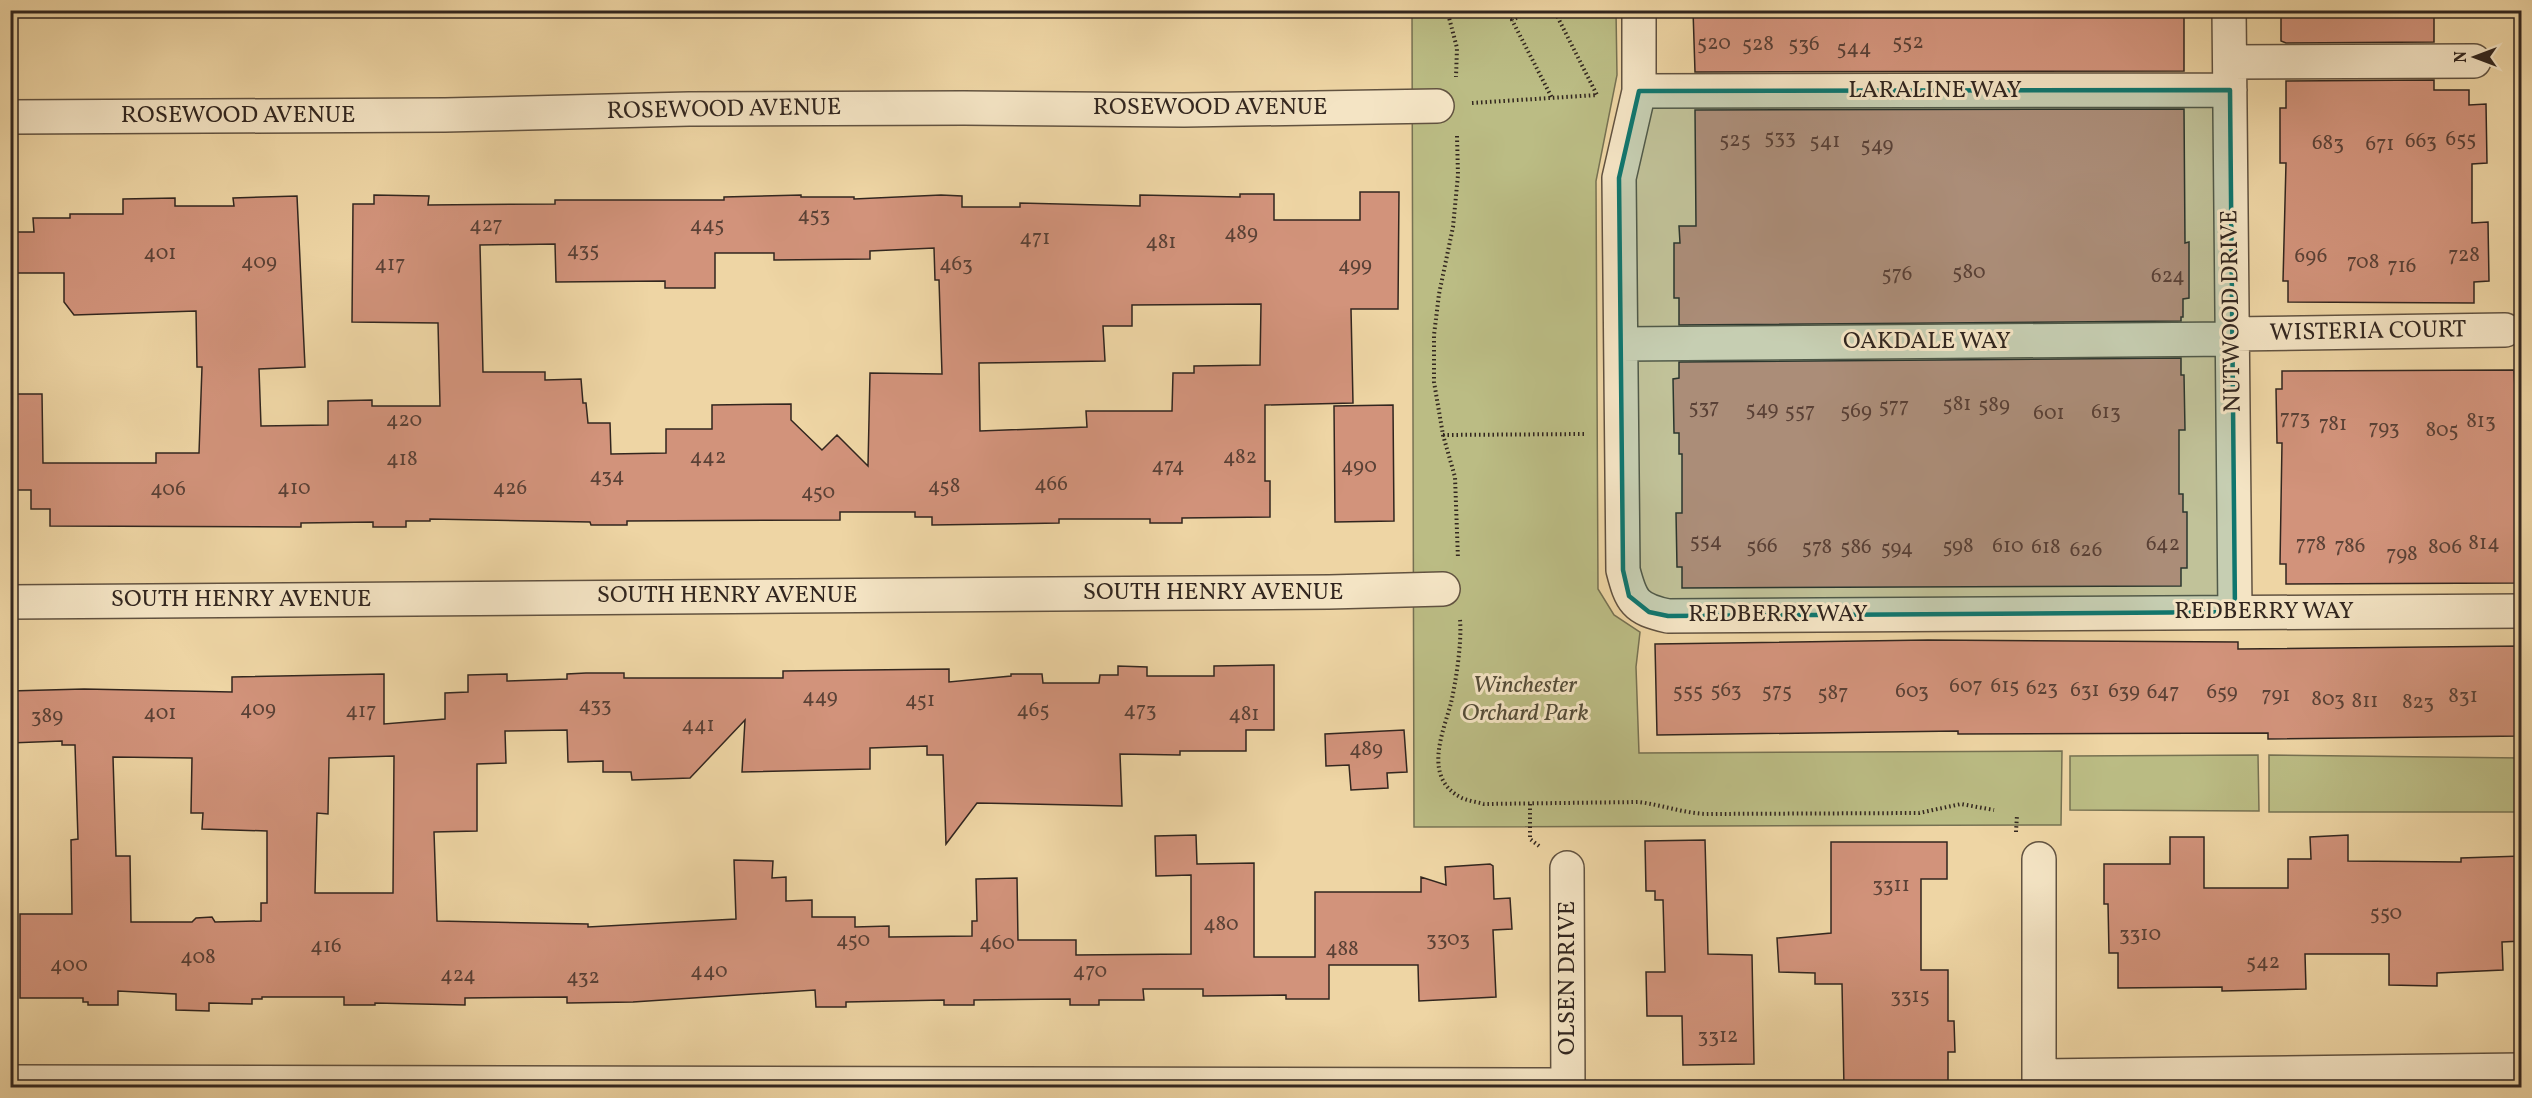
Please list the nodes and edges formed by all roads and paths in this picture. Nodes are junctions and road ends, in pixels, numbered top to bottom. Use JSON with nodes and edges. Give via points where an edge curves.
{"nodes":[{"id":1,"x":1447,"y":10,"type":"edge"},
{"id":2,"x":1533,"y":10,"type":"edge"},
{"id":3,"x":1554,"y":10,"type":"edge"},
{"id":4,"x":1639,"y":10,"type":"edge"},
{"id":5,"x":2229,"y":10,"type":"edge"},
{"id":6,"x":2474,"y":62,"type":"dead end"},
{"id":7,"x":2230,"y":76,"type":"junction"},
{"id":8,"x":1639,"y":91,"type":"junction"},
{"id":9,"x":1453,"y":97,"type":"junction"},
{"id":10,"x":1552,"y":98,"type":"junction"},
{"id":11,"x":10,"y":117,"type":"edge"},
{"id":12,"x":1457,"y":131,"type":"dead end"},
{"id":13,"x":2505,"y":330,"type":"dead end"},
{"id":14,"x":2232,"y":337,"type":"junction"},
{"id":15,"x":1621,"y":344,"type":"junction"},
{"id":16,"x":1586,"y":434,"type":"dead end"},
{"id":17,"x":1443,"y":435,"type":"junction"},
{"id":18,"x":1454,"y":589,"type":"junction"},
{"id":19,"x":10,"y":602,"type":"edge"},
{"id":20,"x":2522,"y":610,"type":"edge"},
{"id":21,"x":2235,"y":612,"type":"junction"},
{"id":22,"x":1530,"y":804,"type":"junction"},
{"id":23,"x":1994,"y":810,"type":"dead end"},
{"id":24,"x":2039,"y":859,"type":"dead end"},
{"id":25,"x":1567,"y":868,"type":"joint"},
{"id":26,"x":2522,"y":1070,"type":"edge"},
{"id":27,"x":10,"y":1082,"type":"edge"},
{"id":28,"x":2039,"y":1082,"type":"edge"},
{"id":29,"x":1568,"y":1086,"type":"edge"}],
"edges":[{"from":1,"to":9,"type":"path","via":[[1457,48]]},
{"from":2,"to":10,"type":"path","via":[[1512,20]]},
{"from":3,"to":10,"type":"path","via":[[1598,95]]},
{"from":4,"to":8,"type":"street","name":"REDBERRY WAY"},
{"from":5,"to":7,"type":"street","name":"NUTWOOD DRIVE"},
{"from":6,"to":7,"type":"street","name":"LARALINE WAY"},
{"from":7,"to":8,"type":"street","name":"LARALINE WAY"},
{"from":7,"to":14,"type":"street","name":"NUTWOOD DRIVE"},
{"from":8,"to":15,"type":"street","name":"REDBERRY WAY","via":[[1619,178]]},
{"from":9,"to":10,"type":"path"},
{"from":9,"to":11,"type":"street","name":"ROSEWOOD AVENUE","via":[[1184,110],[761,109]]},
{"from":12,"to":17,"type":"path","via":[[1453,227],[1434,335],[1434,382]]},
{"from":13,"to":14,"type":"street","name":"WISTERIA COURT"},
{"from":14,"to":15,"type":"street","name":"OAKDALE WAY"},
{"from":14,"to":21,"type":"street","name":"NUTWOOD DRIVE"},
{"from":15,"to":21,"type":"street","name":"REDBERRY WAY","via":[[1623,570],[1629,596],[1649,612],[1668,616]]},
{"from":16,"to":17,"type":"path"},
{"from":17,"to":18,"type":"path","via":[[1455,477]]},
{"from":18,"to":19,"type":"street","name":"SOUTH HENRY AVENUE"},
{"from":18,"to":22,"type":"path","via":[[1461,628],[1451,702],[1437,748],[1439,769],[1447,785],[1461,797],[1484,804]]},
{"from":20,"to":21,"type":"street","name":"REDBERRY WAY"},
{"from":22,"to":23,"type":"path","via":[[1639,802],[1706,814],[1919,813],[1961,804]]},
{"from":22,"to":25,"type":"path","via":[[1530,839]]},
{"from":24,"to":28,"type":"street"},
{"from":25,"to":29,"type":"street","name":"OLSEN DRIVE"},
{"from":26,"to":28,"type":"street"},
{"from":27,"to":29,"type":"street"}]}
